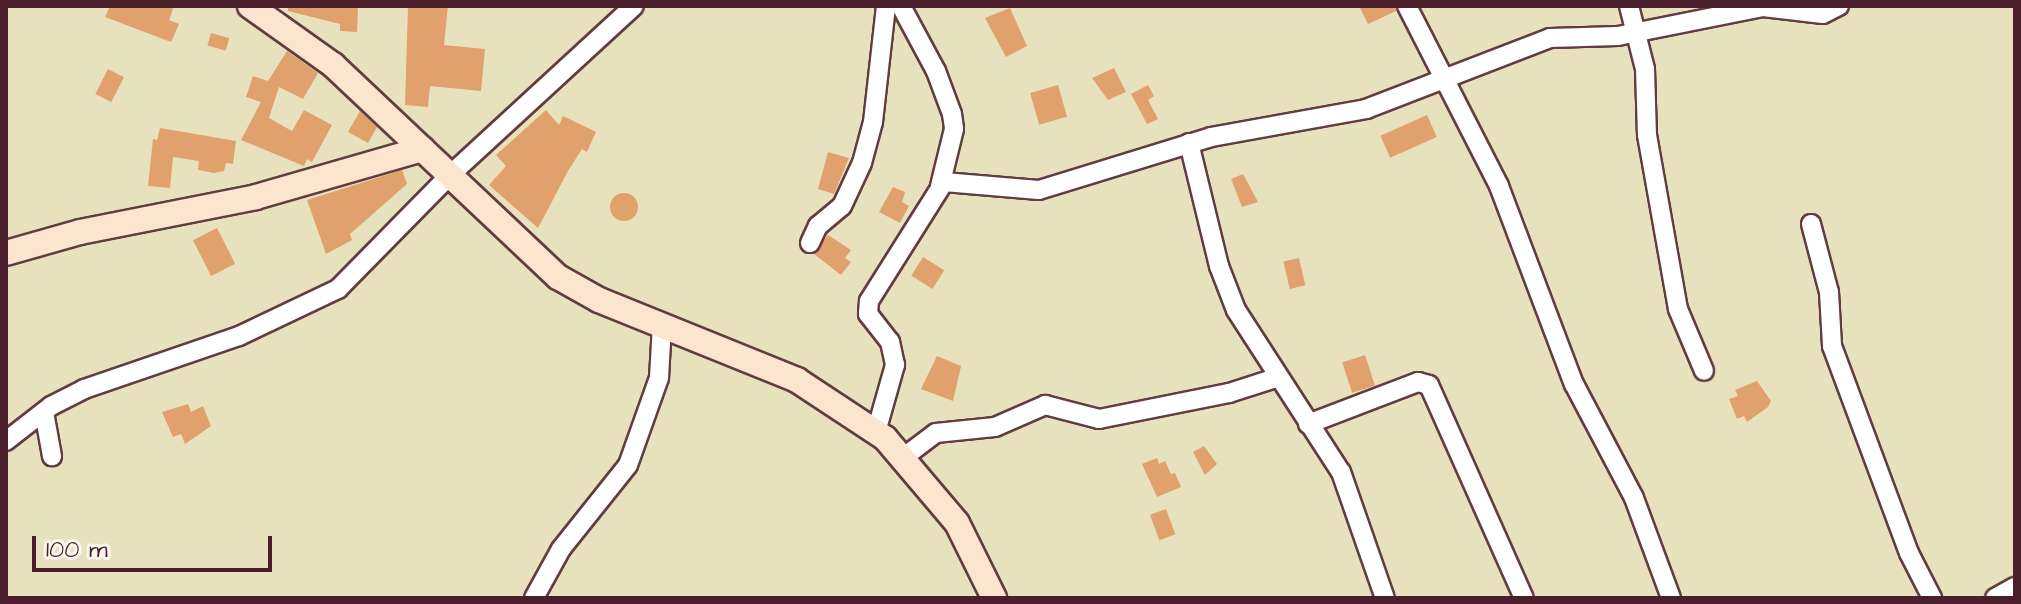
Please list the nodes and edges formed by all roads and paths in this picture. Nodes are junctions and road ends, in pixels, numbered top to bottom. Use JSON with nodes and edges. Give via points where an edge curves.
{"nodes":[{"id":1,"x":250,"y":6,"type":"edge"},
{"id":2,"x":634,"y":6,"type":"edge"},
{"id":3,"x":886,"y":6,"type":"edge"},
{"id":4,"x":901,"y":6,"type":"edge"},
{"id":5,"x":1407,"y":6,"type":"edge"},
{"id":6,"x":1629,"y":6,"type":"edge"},
{"id":7,"x":1763,"y":6,"type":"edge"},
{"id":8,"x":1839,"y":6,"type":"edge"},
{"id":9,"x":1633,"y":33,"type":"junction"},
{"id":10,"x":1443,"y":78,"type":"junction"},
{"id":11,"x":1189,"y":143,"type":"junction"},
{"id":12,"x":422,"y":149,"type":"junction"},
{"id":13,"x":449,"y":176,"type":"junction"},
{"id":14,"x":940,"y":186,"type":"junction"},
{"id":15,"x":1811,"y":224,"type":"dead end"},
{"id":16,"x":810,"y":243,"type":"dead end"},
{"id":17,"x":6,"y":253,"type":"edge"},
{"id":18,"x":662,"y":324,"type":"junction"},
{"id":19,"x":1704,"y":371,"type":"dead end"},
{"id":20,"x":1279,"y":377,"type":"junction"},
{"id":21,"x":44,"y":412,"type":"junction"},
{"id":22,"x":1308,"y":424,"type":"junction"},
{"id":23,"x":876,"y":432,"type":"junction"},
{"id":24,"x":6,"y":441,"type":"edge"},
{"id":25,"x":52,"y":456,"type":"dead end"},
{"id":26,"x":904,"y":457,"type":"junction"},
{"id":27,"x":2015,"y":587,"type":"edge"},
{"id":28,"x":534,"y":598,"type":"edge"},
{"id":29,"x":994,"y":598,"type":"edge"},
{"id":30,"x":1385,"y":598,"type":"edge"},
{"id":31,"x":1524,"y":598,"type":"edge"},
{"id":32,"x":1671,"y":598,"type":"edge"},
{"id":33,"x":1932,"y":598,"type":"edge"},
{"id":34,"x":1995,"y":598,"type":"edge"}],
"edges":[{"from":1,"to":12,"type":"street","via":[[333,65]]},
{"from":2,"to":13,"type":"street"},
{"from":3,"to":16,"type":"street","via":[[873,122],[862,163],[842,206],[818,226]]},
{"from":4,"to":14,"type":"street","via":[[952,114],[954,129]]},
{"from":5,"to":10,"type":"street"},
{"from":6,"to":9,"type":"street"},
{"from":7,"to":8,"type":"street","via":[[1823,14]]},
{"from":7,"to":9,"type":"street"},
{"from":9,"to":10,"type":"street","via":[[1550,38]]},
{"from":9,"to":19,"type":"street","via":[[1645,69],[1647,135],[1678,309]]},
{"from":10,"to":11,"type":"street","via":[[1366,109]]},
{"from":10,"to":32,"type":"street","via":[[1499,186],[1574,384],[1634,498]]},
{"from":11,"to":14,"type":"street","via":[[1039,190],[947,182]]},
{"from":11,"to":20,"type":"street","via":[[1224,282]]},
{"from":12,"to":13,"type":"street"},
{"from":12,"to":17,"type":"street","via":[[256,197],[80,232]]},
{"from":13,"to":18,"type":"street","via":[[558,277],[599,300]]},
{"from":13,"to":21,"type":"street","via":[[357,272],[315,303],[239,336],[103,381]]},
{"from":14,"to":23,"type":"street","via":[[869,301],[868,314],[890,342],[895,365]]},
{"from":15,"to":33,"type":"street","via":[[1829,292],[1832,346],[1909,553]]},
{"from":18,"to":23,"type":"street","via":[[797,380]]},
{"from":18,"to":28,"type":"street","via":[[659,378],[628,465],[561,549]]},
{"from":20,"to":22,"type":"street"},
{"from":20,"to":26,"type":"street","via":[[1229,393],[1099,419],[1045,405],[995,427],[936,433]]},
{"from":21,"to":24,"type":"street"},
{"from":21,"to":25,"type":"street"},
{"from":22,"to":30,"type":"street","via":[[1346,482]]},
{"from":22,"to":31,"type":"street","via":[[1418,382],[1429,385]]},
{"from":23,"to":26,"type":"street"},
{"from":26,"to":29,"type":"street","via":[[957,523]]},
{"from":27,"to":34,"type":"street"}]}
